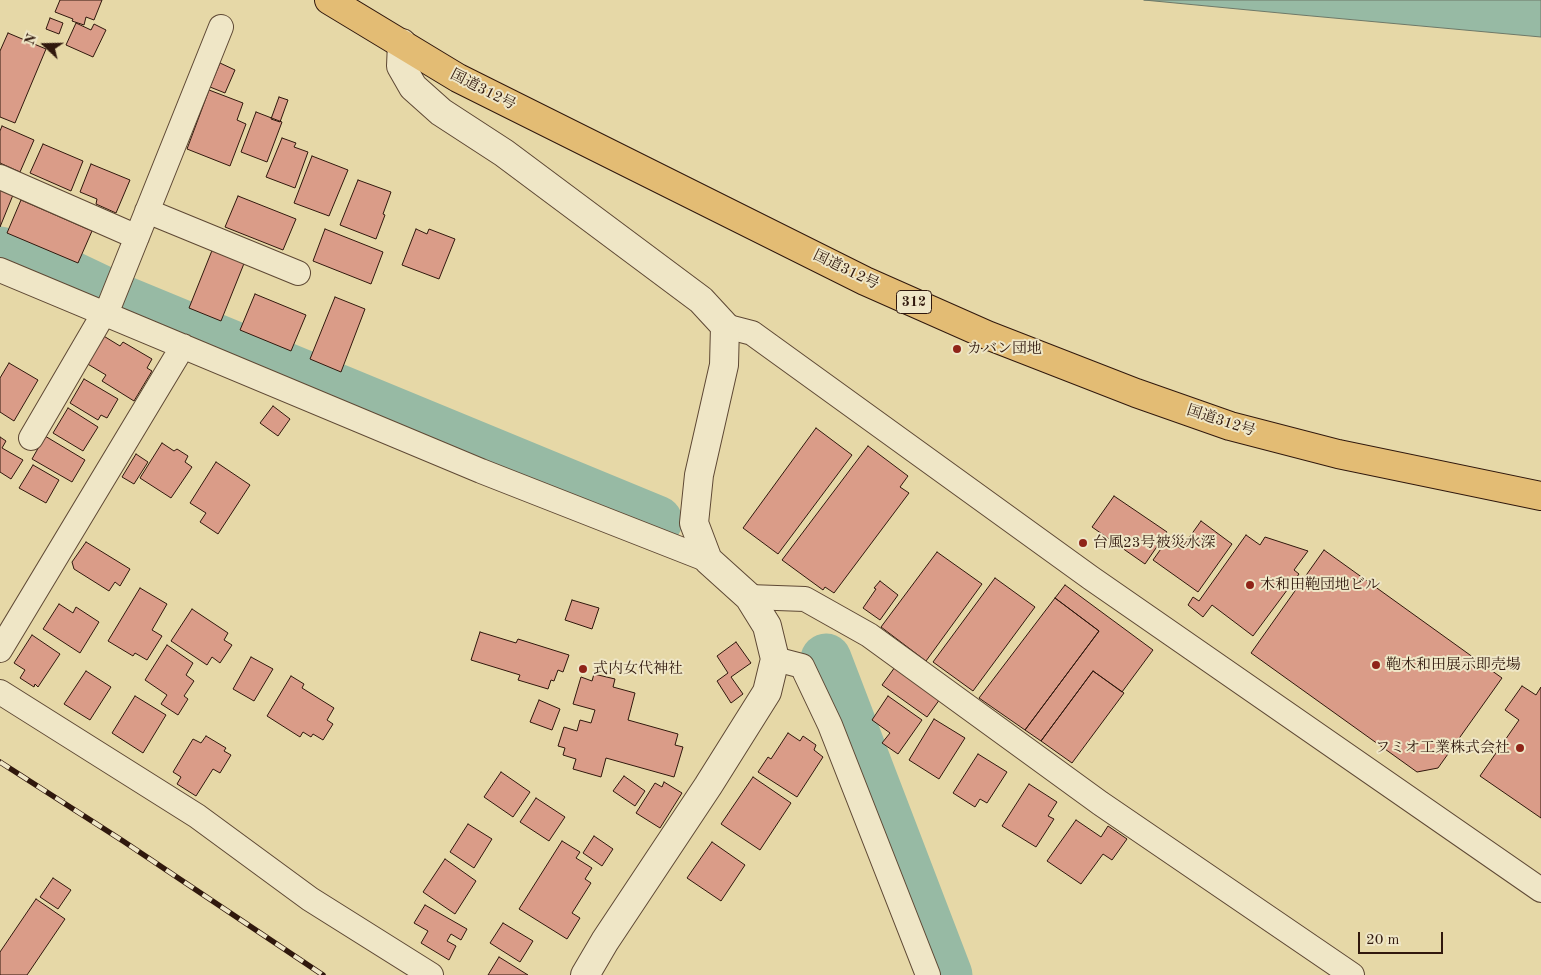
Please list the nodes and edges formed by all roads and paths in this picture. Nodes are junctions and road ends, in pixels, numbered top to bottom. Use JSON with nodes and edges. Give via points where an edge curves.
{"nodes":[{"id":1,"x":329,"y":0,"type":"edge"},
{"id":2,"x":221,"y":27,"type":"dead end"},
{"id":3,"x":402,"y":43,"type":"junction"},
{"id":4,"x":0,"y":177,"type":"edge"},
{"id":5,"x":147,"y":211,"type":"junction"},
{"id":6,"x":137,"y":237,"type":"junction"},
{"id":7,"x":0,"y":270,"type":"edge"},
{"id":8,"x":298,"y":273,"type":"dead end"},
{"id":9,"x":105,"y":314,"type":"junction"},
{"id":10,"x":725,"y":326,"type":"junction"},
{"id":11,"x":182,"y":346,"type":"junction"},
{"id":12,"x":31,"y":438,"type":"dead end"},
{"id":13,"x":1541,"y":496,"type":"edge"},
{"id":14,"x":708,"y":560,"type":"junction"},
{"id":15,"x":749,"y":597,"type":"junction"},
{"id":16,"x":0,"y":650,"type":"edge"},
{"id":17,"x":775,"y":659,"type":"junction"},
{"id":18,"x":0,"y":692,"type":"edge"},
{"id":19,"x":1541,"y":890,"type":"edge"},
{"id":20,"x":1340,"y":972,"type":"edge"},
{"id":21,"x":431,"y":975,"type":"edge"},
{"id":22,"x":585,"y":975,"type":"edge"},
{"id":23,"x":928,"y":975,"type":"edge"}],
"edges":[{"from":1,"to":3,"type":"highway","name":"国道312号","number":"312"},
{"from":2,"to":5,"type":"street"},
{"from":3,"to":10,"type":"street","via":[[401,66],[414,87],[441,112],[504,153],[701,300]]},
{"from":3,"to":13,"type":"highway","name":"国道312号","number":"312","via":[[458,78],[865,280],[987,335],[1230,426],[1348,456]]},
{"from":4,"to":6,"type":"street"},
{"from":5,"to":6,"type":"street"},
{"from":5,"to":8,"type":"street"},
{"from":6,"to":9,"type":"street"},
{"from":7,"to":9,"type":"street"},
{"from":9,"to":11,"type":"street"},
{"from":9,"to":12,"type":"street"},
{"from":10,"to":14,"type":"street","via":[[724,365],[699,475],[694,523]]},
{"from":10,"to":19,"type":"street","via":[[752,333],[1091,578]]},
{"from":11,"to":14,"type":"street","via":[[481,471]]},
{"from":11,"to":16,"type":"street"},
{"from":14,"to":15,"type":"street"},
{"from":15,"to":17,"type":"street","via":[[767,626]]},
{"from":15,"to":20,"type":"street","via":[[805,599],[869,635]]},
{"from":17,"to":22,"type":"street","via":[[768,692]]},
{"from":17,"to":23,"type":"street","via":[[802,666],[806,674],[830,725]]},
{"from":18,"to":21,"type":"street","via":[[197,816],[310,899]]}]}
